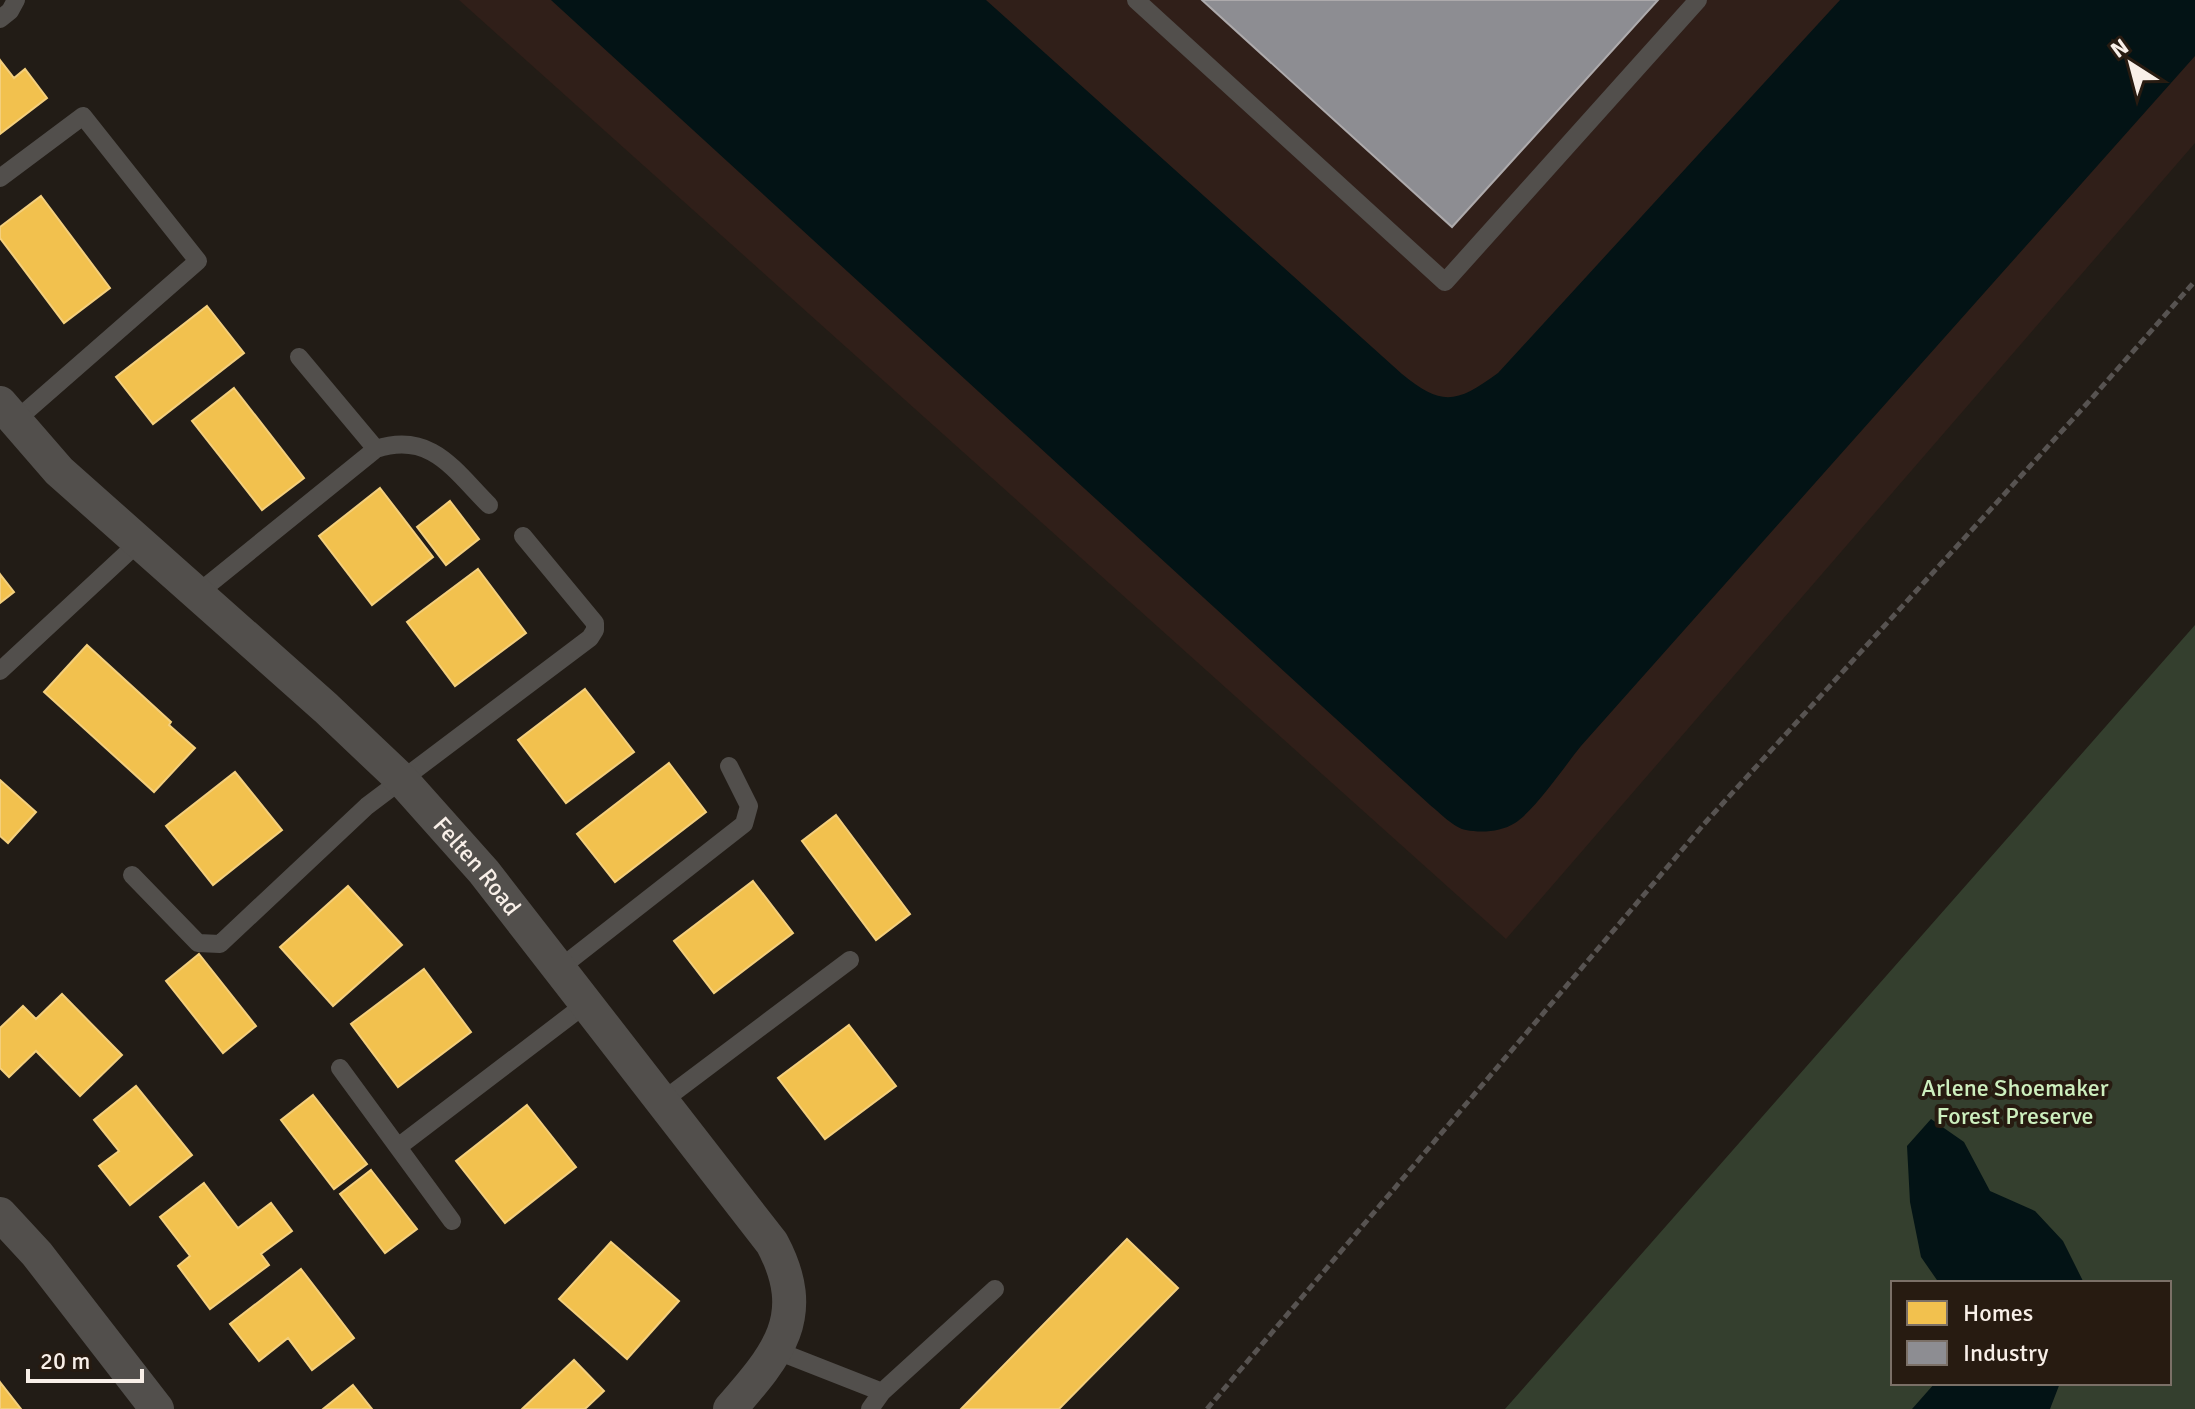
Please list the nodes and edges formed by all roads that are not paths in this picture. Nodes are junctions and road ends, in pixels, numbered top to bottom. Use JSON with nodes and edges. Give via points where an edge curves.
{"nodes":[{"id":1,"x":16,"y":0,"type":"edge"},
{"id":2,"x":1136,"y":0,"type":"edge"},
{"id":3,"x":1698,"y":0,"type":"edge"},
{"id":4,"x":0,"y":19,"type":"edge"},
{"id":5,"x":0,"y":178,"type":"edge"},
{"id":6,"x":299,"y":357,"type":"dead end"},
{"id":7,"x":7,"y":412,"type":"edge"},
{"id":8,"x":376,"y":449,"type":"junction"},
{"id":9,"x":489,"y":505,"type":"dead end"},
{"id":10,"x":523,"y":536,"type":"dead end"},
{"id":11,"x":139,"y":542,"type":"junction"},
{"id":12,"x":198,"y":593,"type":"junction"},
{"id":13,"x":0,"y":671,"type":"edge"},
{"id":14,"x":729,"y":766,"type":"dead end"},
{"id":15,"x":402,"y":780,"type":"junction"},
{"id":16,"x":132,"y":875,"type":"dead end"},
{"id":17,"x":850,"y":960,"type":"dead end"},
{"id":18,"x":560,"y":968,"type":"junction"},
{"id":19,"x":587,"y":1003,"type":"junction"},
{"id":20,"x":340,"y":1068,"type":"dead end"},
{"id":21,"x":661,"y":1102,"type":"junction"},
{"id":22,"x":398,"y":1147,"type":"junction"},
{"id":23,"x":0,"y":1214,"type":"edge"},
{"id":24,"x":452,"y":1221,"type":"dead end"},
{"id":25,"x":995,"y":1289,"type":"dead end"},
{"id":26,"x":775,"y":1350,"type":"junction"},
{"id":27,"x":882,"y":1392,"type":"junction"},
{"id":28,"x":157,"y":1409,"type":"edge"},
{"id":29,"x":730,"y":1409,"type":"edge"},
{"id":30,"x":870,"y":1409,"type":"edge"}],
"edges":[{"from":1,"to":4,"type":"lane"},
{"from":2,"to":3,"type":"lane","via":[[1445,282]]},
{"from":5,"to":7,"type":"lane","via":[[83,116],[198,261]]},
{"from":6,"to":8,"type":"lane"},
{"from":7,"to":11,"type":"street","name":"Felten Road","via":[[59,471]]},
{"from":8,"to":9,"type":"lane","via":[[396,442],[418,445],[443,459]]},
{"from":8,"to":12,"type":"lane"},
{"from":10,"to":15,"type":"lane","via":[[595,623],[595,630],[545,674]]},
{"from":11,"to":12,"type":"street","name":"Felten Road"},
{"from":11,"to":13,"type":"lane"},
{"from":12,"to":15,"type":"street","name":"Felten Road"},
{"from":14,"to":18,"type":"lane","via":[[749,806],[744,824]]},
{"from":15,"to":16,"type":"lane","via":[[367,806],[220,944],[198,943]]},
{"from":15,"to":18,"type":"street","name":"Felten Road"},
{"from":17,"to":21,"type":"lane"},
{"from":18,"to":19,"type":"street","name":"Felten Road"},
{"from":19,"to":21,"type":"street","name":"Felten Road"},
{"from":19,"to":22,"type":"lane"},
{"from":20,"to":22,"type":"lane"},
{"from":21,"to":26,"type":"street","name":"Felten Road","via":[[772,1243],[784,1266],[790,1310]]},
{"from":22,"to":24,"type":"lane"},
{"from":23,"to":28,"type":"street"},
{"from":25,"to":27,"type":"lane"},
{"from":26,"to":27,"type":"lane"},
{"from":26,"to":29,"type":"street","name":"Felten Road"},
{"from":27,"to":30,"type":"lane"}]}
